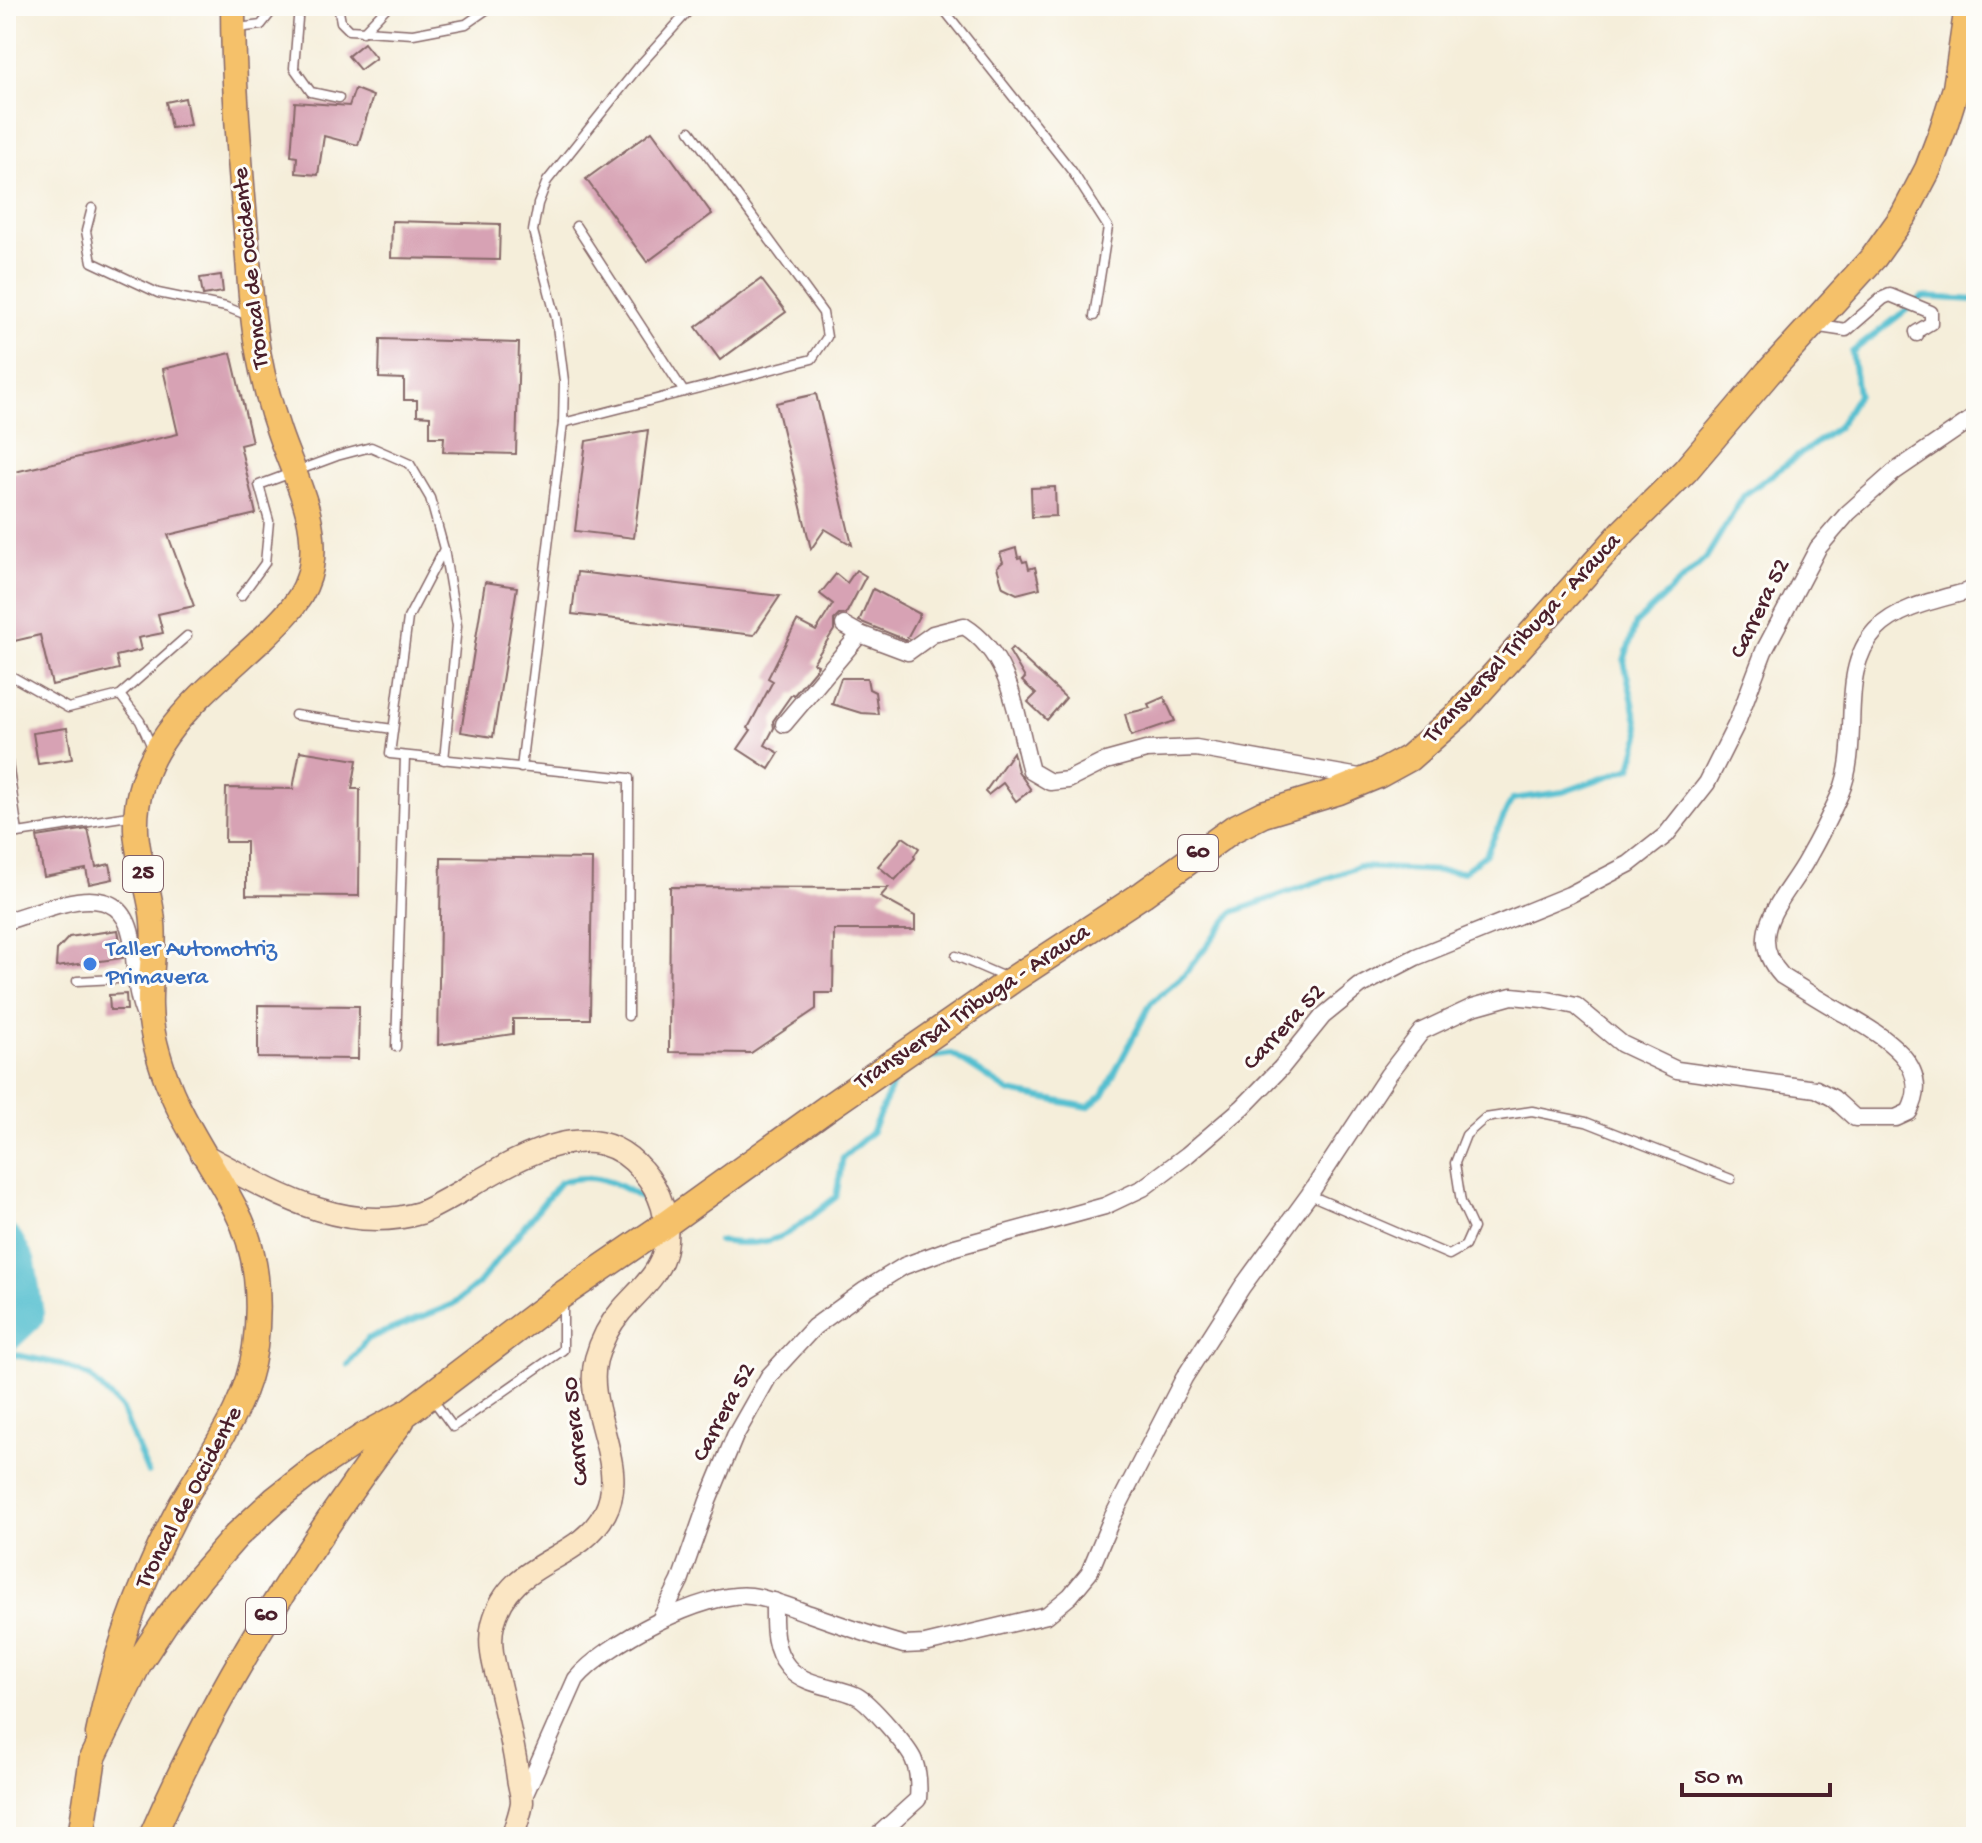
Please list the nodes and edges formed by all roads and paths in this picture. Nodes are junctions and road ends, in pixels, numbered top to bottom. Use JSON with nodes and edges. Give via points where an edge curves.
{"nodes":[{"id":1,"x":276,"y":6,"type":"edge"},
{"id":2,"x":299,"y":6,"type":"edge"},
{"id":3,"x":338,"y":6,"type":"edge"},
{"id":4,"x":388,"y":6,"type":"edge"},
{"id":5,"x":492,"y":6,"type":"edge"},
{"id":6,"x":693,"y":6,"type":"edge"},
{"id":7,"x":941,"y":6,"type":"edge"},
{"id":8,"x":1968,"y":6,"type":"edge"},
{"id":9,"x":233,"y":18,"type":"edge"},
{"id":10,"x":363,"y":32,"type":"junction"},
{"id":11,"x":339,"y":98,"type":"dead end"},
{"id":12,"x":690,"y":131,"type":"dead end"},
{"id":13,"x":92,"y":208,"type":"dead end"},
{"id":14,"x":576,"y":226,"type":"dead end"},
{"id":15,"x":1094,"y":316,"type":"dead end"},
{"id":16,"x":254,"y":318,"type":"junction"},
{"id":17,"x":1813,"y":325,"type":"junction"},
{"id":18,"x":1917,"y":335,"type":"dead end"},
{"id":19,"x":684,"y":392,"type":"junction"},
{"id":20,"x":1976,"y":416,"type":"edge"},
{"id":21,"x":563,"y":423,"type":"junction"},
{"id":22,"x":294,"y":471,"type":"junction"},
{"id":23,"x":444,"y":549,"type":"junction"},
{"id":24,"x":1976,"y":589,"type":"edge"},
{"id":25,"x":241,"y":596,"type":"dead end"},
{"id":26,"x":844,"y":625,"type":"dead end"},
{"id":27,"x":860,"y":634,"type":"junction"},
{"id":28,"x":187,"y":636,"type":"dead end"},
{"id":29,"x":6,"y":673,"type":"edge"},
{"id":30,"x":120,"y":695,"type":"junction"},
{"id":31,"x":295,"y":715,"type":"dead end"},
{"id":32,"x":784,"y":724,"type":"dead end"},
{"id":33,"x":393,"y":729,"type":"junction"},
{"id":34,"x":6,"y":749,"type":"edge"},
{"id":35,"x":154,"y":752,"type":"junction"},
{"id":36,"x":405,"y":756,"type":"junction"},
{"id":37,"x":444,"y":760,"type":"junction"},
{"id":38,"x":521,"y":768,"type":"junction"},
{"id":39,"x":1366,"y":778,"type":"junction"},
{"id":40,"x":136,"y":815,"type":"junction"},
{"id":41,"x":6,"y":921,"type":"edge"},
{"id":42,"x":956,"y":956,"type":"dead end"},
{"id":43,"x":135,"y":978,"type":"junction"},
{"id":44,"x":1012,"y":980,"type":"junction"},
{"id":45,"x":77,"y":981,"type":"dead end"},
{"id":46,"x":628,"y":1016,"type":"dead end"},
{"id":47,"x":152,"y":1032,"type":"junction"},
{"id":48,"x":396,"y":1047,"type":"dead end"},
{"id":49,"x":202,"y":1154,"type":"junction"},
{"id":50,"x":1731,"y":1179,"type":"dead end"},
{"id":51,"x":1309,"y":1195,"type":"junction"},
{"id":52,"x":666,"y":1224,"type":"junction"},
{"id":53,"x":562,"y":1295,"type":"junction"},
{"id":54,"x":430,"y":1395,"type":"junction"},
{"id":55,"x":408,"y":1412,"type":"junction"},
{"id":56,"x":774,"y":1601,"type":"junction"},
{"id":57,"x":660,"y":1620,"type":"junction"},
{"id":58,"x":93,"y":1757,"type":"junction"},
{"id":59,"x":522,"y":1803,"type":"junction"},
{"id":60,"x":81,"y":1837,"type":"edge"},
{"id":61,"x":152,"y":1837,"type":"edge"},
{"id":62,"x":513,"y":1837,"type":"edge"},
{"id":63,"x":876,"y":1837,"type":"edge"}],
"edges":[{"from":1,"to":9,"type":"lane","via":[[261,25]]},
{"from":2,"to":11,"type":"lane","via":[[294,68],[311,92]]},
{"from":3,"to":10,"type":"lane","via":[[341,22]]},
{"from":4,"to":10,"type":"lane"},
{"from":5,"to":10,"type":"lane","via":[[466,24],[413,34]]},
{"from":6,"to":21,"type":"lane","via":[[547,181],[538,204],[533,231],[556,318]]},
{"from":7,"to":15,"type":"lane","via":[[1072,171],[1108,227]]},
{"from":8,"to":17,"type":"highway","name":"Transversal Tribuga - Arauca","number":"60","via":[[1956,88],[1928,169],[1874,257]]},
{"from":9,"to":16,"type":"main road","name":"Troncal de Occidente","number":"25"},
{"from":12,"to":19,"type":"lane","via":[[823,313],[827,337],[812,359]]},
{"from":13,"to":16,"type":"lane","via":[[86,231],[92,262],[158,293]]},
{"from":14,"to":19,"type":"lane"},
{"from":16,"to":22,"type":"main road","name":"Troncal de Occidente","number":"25","via":[[270,403]]},
{"from":17,"to":18,"type":"street","via":[[1846,330],[1890,295],[1933,316]]},
{"from":17,"to":39,"type":"highway","name":"Transversal Tribuga - Arauca","number":"60","via":[[1459,714],[1409,758]]},
{"from":19,"to":21,"type":"lane"},
{"from":20,"to":57,"type":"street","name":"Carrera 52","via":[[1894,472],[1818,548],[1764,651],[1707,783],[1666,835],[1629,864],[1569,895],[1416,957],[1360,986],[1323,1016],[1243,1107],[1143,1188],[1105,1206],[904,1266],[814,1327],[769,1376],[735,1436]]},
{"from":21,"to":38,"type":"lane"},
{"from":22,"to":23,"type":"lane","via":[[371,447],[410,464],[430,498]]},
{"from":22,"to":25,"type":"lane","via":[[259,485],[269,521],[265,563]]},
{"from":22,"to":35,"type":"main road","name":"Troncal de Occidente","number":"25","via":[[313,538],[307,586],[274,629],[185,711]]},
{"from":23,"to":33,"type":"lane","via":[[408,618]]},
{"from":23,"to":37,"type":"lane","via":[[457,626]]},
{"from":24,"to":51,"type":"street","via":[[1894,614],[1860,655],[1842,790],[1769,918],[1765,937],[1767,955],[1782,976],[1899,1051],[1917,1083],[1909,1112],[1896,1118],[1855,1118],[1816,1089],[1677,1070],[1622,1044],[1576,1006],[1512,996],[1422,1031]]},
{"from":26,"to":27,"type":"street"},
{"from":27,"to":32,"type":"street"},
{"from":27,"to":39,"type":"street","via":[[908,652],[952,628],[964,626],[980,636],[1004,670],[1031,771],[1050,782],[1146,750],[1196,748]]},
{"from":28,"to":30,"type":"lane"},
{"from":29,"to":30,"type":"lane","via":[[68,708]]},
{"from":30,"to":35,"type":"lane"},
{"from":31,"to":33,"type":"lane"},
{"from":33,"to":36,"type":"lane","via":[[390,754]]},
{"from":34,"to":40,"type":"lane","via":[[18,833]]},
{"from":35,"to":40,"type":"main road","name":"Troncal de Occidente","number":"25"},
{"from":36,"to":37,"type":"lane"},
{"from":36,"to":48,"type":"lane"},
{"from":37,"to":38,"type":"lane"},
{"from":38,"to":46,"type":"lane","via":[[629,778]]},
{"from":39,"to":44,"type":"highway","name":"Transversal Tribuga - Arauca","number":"60","via":[[1233,829]]},
{"from":40,"to":47,"type":"main road","name":"Troncal de Occidente","number":"25","via":[[153,915]]},
{"from":41,"to":43,"type":"street","via":[[83,899],[114,904],[127,917],[132,934]]},
{"from":42,"to":44,"type":"lane"},
{"from":43,"to":45,"type":"lane"},
{"from":43,"to":47,"type":"street"},
{"from":44,"to":52,"type":"highway","name":"Transversal Tribuga - Arauca","number":"60"},
{"from":47,"to":49,"type":"main road","name":"Troncal de Occidente","number":"25","via":[[181,1115]]},
{"from":49,"to":52,"type":"main road","via":[[278,1195],[324,1212],[375,1221],[399,1220],[442,1204],[550,1145],[599,1144],[622,1153],[651,1179]]},
{"from":49,"to":58,"type":"main road","name":"Troncal de Occidente","number":"25","via":[[238,1213],[248,1241],[258,1301],[255,1353],[227,1432],[181,1505],[142,1586],[113,1670]]},
{"from":50,"to":51,"type":"lane","via":[[1586,1122],[1532,1111],[1485,1118],[1466,1135],[1455,1163],[1461,1202],[1473,1228],[1465,1246],[1449,1255]]},
{"from":51,"to":56,"type":"street","via":[[1184,1378],[1089,1573],[1047,1615],[904,1645]]},
{"from":52,"to":53,"type":"highway","name":"Transversal Tribuga - Arauca","number":"60"},
{"from":52,"to":59,"type":"main road","name":"Carrera 50","via":[[658,1269],[618,1314],[601,1340],[594,1366],[610,1460],[612,1486],[606,1511],[587,1538],[516,1582],[492,1627],[491,1647]]},
{"from":53,"to":54,"type":"highway","name":"Transversal Tribuga - Arauca","number":"60"},
{"from":53,"to":54,"type":"lane","via":[[563,1350],[453,1427]]},
{"from":54,"to":55,"type":"highway","name":"Transversal Tribuga - Arauca","number":"60"},
{"from":55,"to":58,"type":"highway","name":"Transversal Tribuga - Arauca","number":"60","via":[[317,1467],[236,1536],[154,1640]]},
{"from":55,"to":61,"type":"highway","name":"Transversal Tribuga - Arauca","number":"60","via":[[279,1593],[223,1689]]},
{"from":56,"to":57,"type":"street","via":[[731,1597]]},
{"from":56,"to":63,"type":"street","via":[[774,1635],[789,1668],[869,1704],[914,1760],[918,1799]]},
{"from":57,"to":59,"type":"street","via":[[604,1653],[576,1679]]},
{"from":58,"to":60,"type":"highway","name":"Troncal de Occidente","number":"25"},
{"from":59,"to":62,"type":"main road","name":"Carrera 50"}]}
